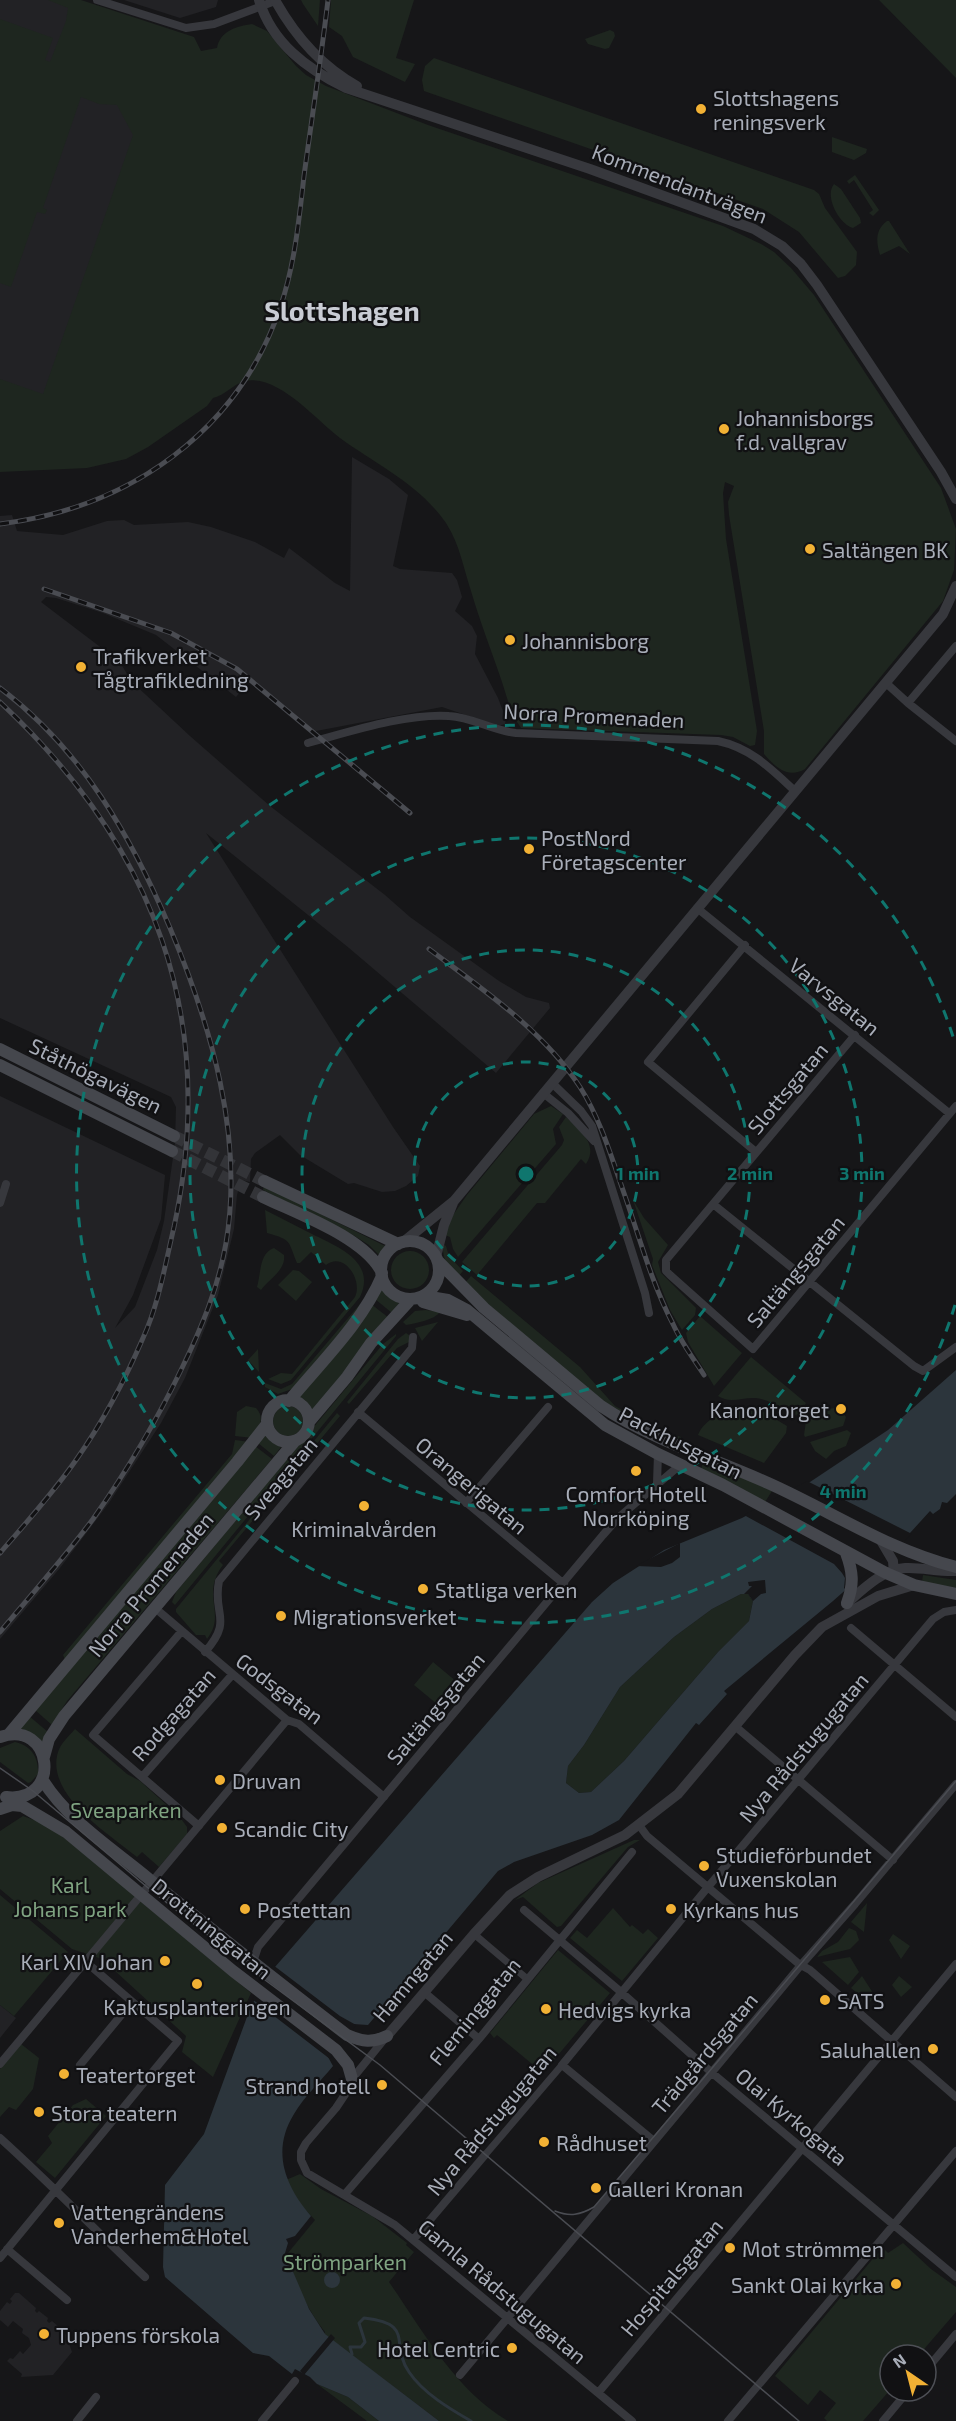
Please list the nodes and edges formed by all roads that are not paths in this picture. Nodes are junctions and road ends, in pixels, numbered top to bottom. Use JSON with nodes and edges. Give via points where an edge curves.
{"nodes":[{"id":1,"x":97,"y":0,"type":"edge"},
{"id":2,"x":275,"y":0,"type":"edge"},
{"id":3,"x":260,"y":3,"type":"edge"},
{"id":4,"x":373,"y":95,"type":"junction"},
{"id":5,"x":956,"y":499,"type":"edge"},
{"id":6,"x":956,"y":586,"type":"edge"},
{"id":7,"x":956,"y":646,"type":"edge"},
{"id":8,"x":886,"y":683,"type":"junction"},
{"id":9,"x":908,"y":703,"type":"junction"},
{"id":10,"x":956,"y":741,"type":"edge"},
{"id":11,"x":308,"y":743,"type":"dead end"},
{"id":12,"x":795,"y":791,"type":"junction"},
{"id":13,"x":697,"y":908,"type":"junction"},
{"id":14,"x":745,"y":945,"type":"junction"},
{"id":15,"x":855,"y":1035,"type":"junction"},
{"id":16,"x":0,"y":1049,"type":"edge"},
{"id":17,"x":0,"y":1065,"type":"edge"},
{"id":18,"x":552,"y":1083,"type":"junction"},
{"id":19,"x":543,"y":1093,"type":"junction"},
{"id":20,"x":956,"y":1106,"type":"edge"},
{"id":21,"x":949,"y":1113,"type":"junction"},
{"id":22,"x":174,"y":1136,"type":"tunnel mouth"},
{"id":23,"x":597,"y":1144,"type":"junction"},
{"id":24,"x":172,"y":1151,"type":"tunnel mouth"},
{"id":25,"x":756,"y":1152,"type":"junction"},
{"id":26,"x":264,"y":1180,"type":"tunnel mouth"},
{"id":27,"x":6,"y":1184,"type":"dead end"},
{"id":28,"x":263,"y":1197,"type":"tunnel mouth"},
{"id":29,"x":454,"y":1201,"type":"junction"},
{"id":30,"x":0,"y":1203,"type":"edge"},
{"id":31,"x":713,"y":1204,"type":"junction"},
{"id":32,"x":404,"y":1243,"type":"junction"},
{"id":33,"x":438,"y":1263,"type":"junction"},
{"id":34,"x":382,"y":1275,"type":"junction"},
{"id":35,"x":810,"y":1282,"type":"junction"},
{"id":36,"x":419,"y":1299,"type":"junction"},
{"id":37,"x":480,"y":1313,"type":"junction"},
{"id":38,"x":649,"y":1313,"type":"dead end"},
{"id":39,"x":413,"y":1337,"type":"dead end"},
{"id":40,"x":956,"y":1347,"type":"edge"},
{"id":41,"x":753,"y":1349,"type":"joint"},
{"id":42,"x":289,"y":1401,"type":"junction"},
{"id":43,"x":548,"y":1407,"type":"dead end"},
{"id":44,"x":358,"y":1412,"type":"junction"},
{"id":45,"x":309,"y":1422,"type":"junction"},
{"id":46,"x":267,"y":1424,"type":"junction"},
{"id":47,"x":295,"y":1441,"type":"junction"},
{"id":48,"x":658,"y":1454,"type":"junction"},
{"id":49,"x":680,"y":1465,"type":"junction"},
{"id":50,"x":657,"y":1483,"type":"junction"},
{"id":51,"x":466,"y":1503,"type":"junction"},
{"id":52,"x":893,"y":1550,"type":"junction"},
{"id":53,"x":846,"y":1553,"type":"junction"},
{"id":54,"x":956,"y":1569,"type":"edge"},
{"id":55,"x":887,"y":1572,"type":"junction"},
{"id":56,"x":564,"y":1584,"type":"junction"},
{"id":57,"x":914,"y":1585,"type":"junction"},
{"id":58,"x":956,"y":1594,"type":"edge"},
{"id":59,"x":878,"y":1596,"type":"junction"},
{"id":60,"x":847,"y":1603,"type":"junction"},
{"id":61,"x":155,"y":1608,"type":"junction"},
{"id":62,"x":956,"y":1610,"type":"edge"},
{"id":63,"x":822,"y":1627,"type":"junction"},
{"id":64,"x":851,"y":1628,"type":"dead end"},
{"id":65,"x":181,"y":1632,"type":"junction"},
{"id":66,"x":205,"y":1652,"type":"junction"},
{"id":67,"x":896,"y":1664,"type":"junction"},
{"id":68,"x":232,"y":1675,"type":"junction"},
{"id":69,"x":956,"y":1718,"type":"edge"},
{"id":70,"x":287,"y":1720,"type":"junction"},
{"id":71,"x":736,"y":1727,"type":"junction"},
{"id":72,"x":5,"y":1735,"type":"edge"},
{"id":73,"x":44,"y":1757,"type":"junction"},
{"id":74,"x":142,"y":1777,"type":"junction"},
{"id":75,"x":42,"y":1779,"type":"junction"},
{"id":76,"x":799,"y":1780,"type":"junction"},
{"id":77,"x":956,"y":1784,"type":"edge"},
{"id":78,"x":2,"y":1795,"type":"edge"},
{"id":79,"x":384,"y":1797,"type":"junction"},
{"id":80,"x":22,"y":1806,"type":"junction"},
{"id":81,"x":0,"y":1809,"type":"edge"},
{"id":82,"x":639,"y":1825,"type":"junction"},
{"id":83,"x":199,"y":1826,"type":"junction"},
{"id":84,"x":632,"y":1852,"type":"dead end"},
{"id":85,"x":893,"y":1860,"type":"junction"},
{"id":86,"x":152,"y":1881,"type":"junction"},
{"id":87,"x":708,"y":1887,"type":"junction"},
{"id":88,"x":140,"y":1895,"type":"junction"},
{"id":89,"x":524,"y":1910,"type":"dead end"},
{"id":90,"x":474,"y":1934,"type":"junction"},
{"id":91,"x":558,"y":1939,"type":"junction"},
{"id":92,"x":86,"y":1962,"type":"junction"},
{"id":93,"x":801,"y":1965,"type":"junction"},
{"id":94,"x":956,"y":1965,"type":"edge"},
{"id":95,"x":259,"y":1967,"type":"junction"},
{"id":96,"x":526,"y":1978,"type":"junction"},
{"id":97,"x":424,"y":1992,"type":"junction"},
{"id":98,"x":621,"y":1992,"type":"junction"},
{"id":99,"x":132,"y":2002,"type":"junction"},
{"id":100,"x":387,"y":2036,"type":"junction"},
{"id":101,"x":478,"y":2039,"type":"junction"},
{"id":102,"x":891,"y":2042,"type":"junction"},
{"id":103,"x":0,"y":2064,"type":"edge"},
{"id":104,"x":80,"y":2065,"type":"dead end"},
{"id":105,"x":562,"y":2066,"type":"junction"},
{"id":106,"x":711,"y":2072,"type":"junction"},
{"id":107,"x":352,"y":2079,"type":"junction"},
{"id":108,"x":956,"y":2097,"type":"edge"},
{"id":109,"x":0,"y":2138,"type":"edge"},
{"id":110,"x":654,"y":2141,"type":"junction"},
{"id":111,"x":802,"y":2148,"type":"junction"},
{"id":112,"x":956,"y":2151,"type":"edge"},
{"id":113,"x":485,"y":2155,"type":"joint"},
{"id":114,"x":55,"y":2190,"type":"junction"},
{"id":115,"x":345,"y":2194,"type":"junction"},
{"id":116,"x":894,"y":2224,"type":"junction"},
{"id":117,"x":413,"y":2240,"type":"junction"},
{"id":118,"x":7,"y":2249,"type":"junction"},
{"id":119,"x":0,"y":2258,"type":"edge"},
{"id":120,"x":145,"y":2277,"type":"dead end"},
{"id":121,"x":956,"y":2277,"type":"edge"},
{"id":122,"x":67,"y":2300,"type":"dead end"},
{"id":123,"x":507,"y":2317,"type":"junction"},
{"id":124,"x":956,"y":2334,"type":"edge"},
{"id":125,"x":938,"y":2356,"type":"edge"},
{"id":126,"x":460,"y":2375,"type":"dead end"},
{"id":127,"x":295,"y":2381,"type":"dead end"},
{"id":128,"x":598,"y":2393,"type":"junction"},
{"id":129,"x":96,"y":2397,"type":"dead end"},
{"id":130,"x":898,"y":2403,"type":"edge"},
{"id":131,"x":77,"y":2421,"type":"edge"},
{"id":132,"x":262,"y":2421,"type":"edge"},
{"id":133,"x":632,"y":2421,"type":"edge"},
{"id":134,"x":728,"y":2421,"type":"edge"},
{"id":135,"x":883,"y":2421,"type":"edge"}],
"edges":[{"from":1,"to":3,"type":"street","name":"Kommendantvägen","via":[[186,28],[214,24]]},
{"from":2,"to":3,"type":"street","name":"Kommendantvägen"},
{"from":2,"to":4,"type":"street","name":"Kommendantvägen","via":[[304,44],[339,76]]},
{"from":3,"to":4,"type":"street","name":"Kommendantvägen","via":[[283,43],[299,60],[346,88]]},
{"from":4,"to":5,"type":"street","name":"Kommendantvägen","via":[[754,229],[782,246],[817,285]]},
{"from":6,"to":8,"type":"street","via":[[943,614]]},
{"from":7,"to":9,"type":"street"},
{"from":8,"to":9,"type":"street"},
{"from":8,"to":12,"type":"street"},
{"from":9,"to":10,"type":"street"},
{"from":11,"to":12,"type":"street","name":"Norra Promenaden","via":[[436,715],[461,717],[516,733],[718,741],[753,754]]},
{"from":12,"to":13,"type":"street"},
{"from":13,"to":14,"type":"street","name":"Varvsgatan"},
{"from":13,"to":18,"type":"street"},
{"from":14,"to":15,"type":"street","name":"Varvsgatan"},
{"from":14,"to":25,"type":"street","via":[[648,1062]]},
{"from":15,"to":21,"type":"street","name":"Varvsgatan"},
{"from":15,"to":25,"type":"street","name":"Slottsgatan"},
{"from":16,"to":22,"type":"main road","name":"Ståthögavägen"},
{"from":17,"to":24,"type":"main road","name":"Ståthögavägen"},
{"from":18,"to":19,"type":"street"},
{"from":18,"to":23,"type":"street","via":[[581,1111],[592,1126]]},
{"from":19,"to":23,"type":"street"},
{"from":19,"to":29,"type":"street"},
{"from":20,"to":21,"type":"street","name":"Saltängsgatan"},
{"from":21,"to":35,"type":"street","name":"Saltängsgatan"},
{"from":23,"to":38,"type":"street"},
{"from":25,"to":31,"type":"street","name":"Slottsgatan"},
{"from":26,"to":32,"type":"main road"},
{"from":27,"to":30,"type":"street"},
{"from":28,"to":34,"type":"main road","via":[[359,1245],[373,1258]]},
{"from":29,"to":32,"type":"street","via":[[427,1233]]},
{"from":29,"to":33,"type":"street","via":[[444,1225]]},
{"from":31,"to":35,"type":"street"},
{"from":31,"to":41,"type":"street","name":"Slottsgatan","via":[[666,1260],[666,1271]]},
{"from":32,"to":33,"type":"main road","via":[[427,1246]]},
{"from":32,"to":34,"type":"main road","via":[[385,1256]]},
{"from":33,"to":36,"type":"main road","via":[[433,1288]]},
{"from":33,"to":37,"type":"main road","name":"Packhusgatan","via":[[453,1290]]},
{"from":34,"to":36,"type":"main road","via":[[393,1293]]},
{"from":34,"to":42,"type":"main road","via":[[371,1300]]},
{"from":35,"to":40,"type":"street","via":[[887,1343],[893,1352],[923,1371]]},
{"from":35,"to":41,"type":"street","name":"Saltängsgatan"},
{"from":36,"to":37,"type":"main road","name":"Packhusgatan"},
{"from":36,"to":45,"type":"main road","via":[[371,1342]]},
{"from":37,"to":48,"type":"main road","name":"Packhusgatan","via":[[605,1425]]},
{"from":37,"to":52,"type":"main road","name":"Packhusgatan","via":[[617,1417],[787,1492],[880,1539]]},
{"from":39,"to":44,"type":"street","name":"Sveagatan","via":[[412,1348]]},
{"from":42,"to":45,"type":"main road","via":[[303,1407]]},
{"from":42,"to":46,"type":"main road","via":[[273,1406]]},
{"from":43,"to":51,"type":"street"},
{"from":44,"to":51,"type":"street","name":"Orangerigatan"},
{"from":44,"to":66,"type":"street","name":"Sveagatan","via":[[219,1581],[216,1593],[222,1621]]},
{"from":45,"to":47,"type":"main road","via":[[305,1434]]},
{"from":46,"to":47,"type":"main road","via":[[272,1436],[282,1442]]},
{"from":46,"to":72,"type":"main road","name":"Norra Promenaden"},
{"from":47,"to":61,"type":"main road","name":"Norra Promenaden"},
{"from":48,"to":49,"type":"main road","name":"Packhusgatan"},
{"from":48,"to":50,"type":"street"},
{"from":49,"to":50,"type":"street","name":"Saltängsgatan"},
{"from":49,"to":53,"type":"main road","name":"Packhusgatan"},
{"from":50,"to":56,"type":"street","name":"Saltängsgatan","via":[[618,1518]]},
{"from":51,"to":56,"type":"street","name":"Orangerigatan"},
{"from":52,"to":54,"type":"main road","name":"Packhusgatan"},
{"from":52,"to":55,"type":"street"},
{"from":53,"to":55,"type":"main road","name":"Packhusgatan"},
{"from":53,"to":60,"type":"main road","via":[[853,1586]]},
{"from":54,"to":55,"type":"street","via":[[907,1568]]},
{"from":55,"to":57,"type":"main road","name":"Packhusgatan"},
{"from":55,"to":59,"type":"street","via":[[888,1587]]},
{"from":55,"to":60,"type":"street"},
{"from":56,"to":79,"type":"street","name":"Saltängsgatan"},
{"from":57,"to":58,"type":"main road","name":"Packhusgatan"},
{"from":57,"to":59,"type":"street"},
{"from":59,"to":63,"type":"street"},
{"from":60,"to":63,"type":"street"},
{"from":61,"to":65,"type":"street","name":"Godsgatan"},
{"from":61,"to":73,"type":"main road","name":"Norra Promenaden","via":[[53,1730]]},
{"from":62,"to":67,"type":"street","name":"Nya Rådstugugatan","via":[[933,1619]]},
{"from":63,"to":71,"type":"street"},
{"from":64,"to":67,"type":"street"},
{"from":65,"to":66,"type":"street","name":"Godsgatan"},
{"from":65,"to":74,"type":"street","via":[[93,1735]]},
{"from":66,"to":68,"type":"street","name":"Godsgatan"},
{"from":67,"to":69,"type":"street"},
{"from":67,"to":76,"type":"street","name":"Nya Rådstugugatan"},
{"from":68,"to":70,"type":"street","name":"Godsgatan"},
{"from":68,"to":74,"type":"street","name":"Rodgagatan"},
{"from":70,"to":79,"type":"street","name":"Godsgatan","via":[[299,1724]]},
{"from":70,"to":83,"type":"street"},
{"from":71,"to":76,"type":"street"},
{"from":71,"to":82,"type":"street","via":[[678,1794]]},
{"from":72,"to":73,"type":"main road","via":[[27,1737]]},
{"from":73,"to":75,"type":"main road","name":"Norra Promenaden"},
{"from":74,"to":83,"type":"street"},
{"from":75,"to":78,"type":"main road","via":[[28,1794],[14,1798]]},
{"from":75,"to":86,"type":"main road","name":"Drottninggatan","via":[[64,1808]]},
{"from":76,"to":85,"type":"street"},
{"from":76,"to":87,"type":"street","name":"Nya Rådstugugatan"},
{"from":77,"to":85,"type":"street","name":"Trädgårdsgatan"},
{"from":78,"to":80,"type":"main road","name":"Drottninggatan"},
{"from":79,"to":95,"type":"street","name":"Saltängsgatan","via":[[258,1947],[254,1959]]},
{"from":80,"to":81,"type":"main road"},
{"from":80,"to":88,"type":"main road","name":"Drottninggatan","via":[[66,1832]]},
{"from":82,"to":87,"type":"street"},
{"from":82,"to":90,"type":"street","name":"Hamngatan","via":[[518,1889]]},
{"from":83,"to":86,"type":"street"},
{"from":84,"to":91,"type":"street","name":"Fleminggatan"},
{"from":85,"to":93,"type":"street","name":"Trädgårdsgatan"},
{"from":86,"to":88,"type":"street"},
{"from":86,"to":95,"type":"main road","name":"Drottninggatan"},
{"from":87,"to":93,"type":"street"},
{"from":87,"to":98,"type":"street","name":"Nya Rådstugugatan"},
{"from":88,"to":92,"type":"street"},
{"from":88,"to":107,"type":"main road","name":"Drottninggatan","via":[[336,2050],[348,2065]]},
{"from":89,"to":91,"type":"street","name":"Olai Kyrkogata"},
{"from":90,"to":96,"type":"street"},
{"from":90,"to":97,"type":"street","name":"Hamngatan"},
{"from":91,"to":96,"type":"street","name":"Fleminggatan"},
{"from":91,"to":98,"type":"street","name":"Olai Kyrkogata"},
{"from":92,"to":99,"type":"street"},
{"from":92,"to":103,"type":"street"},
{"from":93,"to":102,"type":"street"},
{"from":93,"to":106,"type":"street","name":"Trädgårdsgatan"},
{"from":94,"to":102,"type":"street","name":"Hospitalsgatan"},
{"from":95,"to":100,"type":"main road","name":"Drottninggatan","via":[[348,2035],[364,2042]]},
{"from":96,"to":101,"type":"street","name":"Fleminggatan"},
{"from":97,"to":100,"type":"street","name":"Hamngatan"},
{"from":97,"to":101,"type":"street"},
{"from":98,"to":105,"type":"street","name":"Nya Rådstugugatan"},
{"from":98,"to":106,"type":"street","name":"Olai Kyrkogata"},
{"from":99,"to":104,"type":"street"},
{"from":99,"to":114,"type":"street","via":[[178,2041],[117,2109]]},
{"from":100,"to":107,"type":"street","name":"Hamngatan"},
{"from":101,"to":115,"type":"street","name":"Fleminggatan"},
{"from":102,"to":108,"type":"street"},
{"from":102,"to":111,"type":"street","name":"Hospitalsgatan"},
{"from":105,"to":110,"type":"street"},
{"from":105,"to":113,"type":"street","name":"Nya Rådstugugatan"},
{"from":106,"to":110,"type":"street","name":"Trädgårdsgatan"},
{"from":106,"to":111,"type":"street","name":"Olai Kyrkogata"},
{"from":107,"to":115,"type":"street","name":"Hamngatan","via":[[336,2108],[306,2143],[301,2160],[307,2173]]},
{"from":109,"to":114,"type":"street"},
{"from":110,"to":123,"type":"street","name":"Trädgårdsgatan"},
{"from":111,"to":116,"type":"street","name":"Olai Kyrkogata"},
{"from":111,"to":128,"type":"street","name":"Hospitalsgatan"},
{"from":112,"to":116,"type":"street"},
{"from":113,"to":117,"type":"street","name":"Nya Rådstugugatan"},
{"from":114,"to":118,"type":"street"},
{"from":114,"to":120,"type":"street"},
{"from":115,"to":117,"type":"street","name":"Gamla Rådstugugatan"},
{"from":116,"to":121,"type":"street","name":"Olai Kyrkogata"},
{"from":116,"to":134,"type":"street"},
{"from":117,"to":123,"type":"street","name":"Gamla Rådstugugatan"},
{"from":118,"to":119,"type":"street"},
{"from":118,"to":122,"type":"street"},
{"from":123,"to":126,"type":"street","name":"Trädgårdsgatan"},
{"from":123,"to":128,"type":"street","name":"Gamla Rådstugugatan"},
{"from":124,"to":125,"type":"street"},
{"from":127,"to":132,"type":"street"},
{"from":128,"to":133,"type":"street","name":"Gamla Rådstugugatan"},
{"from":129,"to":131,"type":"street"},
{"from":130,"to":135,"type":"street"}]}
